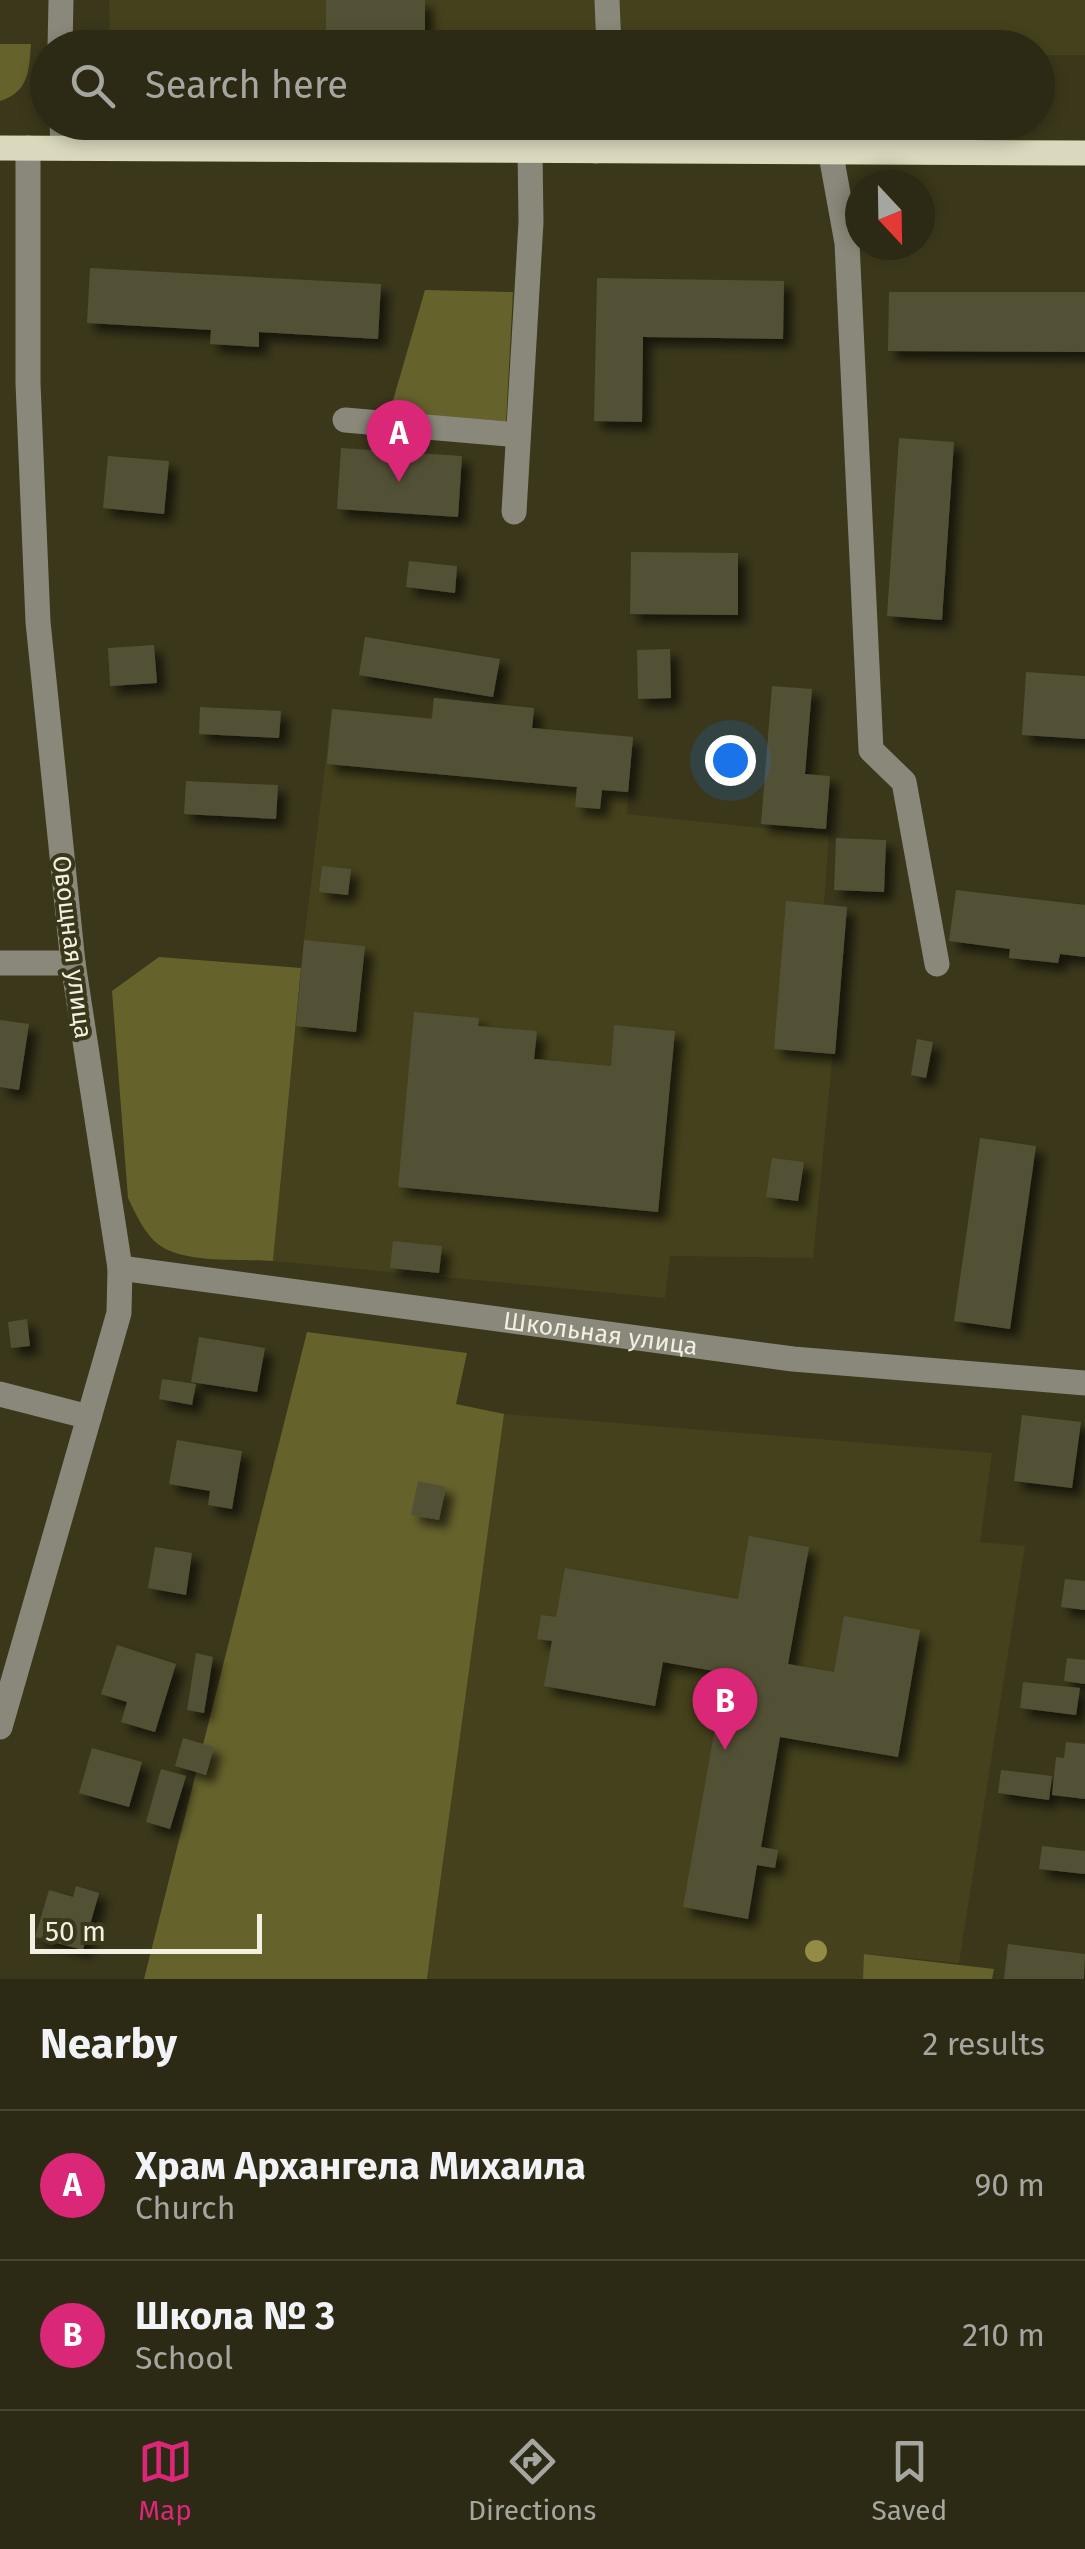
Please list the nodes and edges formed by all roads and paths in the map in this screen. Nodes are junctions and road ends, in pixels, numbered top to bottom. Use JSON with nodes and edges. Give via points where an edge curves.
{"nodes":[{"id":1,"x":61,"y":0,"type":"edge"},
{"id":2,"x":607,"y":0,"type":"edge"},
{"id":3,"x":60,"y":30,"type":"edge"},
{"id":4,"x":608,"y":30,"type":"edge"},
{"id":5,"x":50,"y":140,"type":"edge"},
{"id":6,"x":209,"y":140,"type":"edge"},
{"id":7,"x":598,"y":140,"type":"edge"},
{"id":8,"x":830,"y":140,"type":"edge"},
{"id":9,"x":0,"y":148,"type":"edge"},
{"id":10,"x":28,"y":148,"type":"junction"},
{"id":11,"x":832,"y":150,"type":"junction"},
{"id":12,"x":530,"y":151,"type":"junction"},
{"id":13,"x":596,"y":151,"type":"junction"},
{"id":14,"x":1085,"y":153,"type":"edge"},
{"id":15,"x":345,"y":420,"type":"dead end"},
{"id":16,"x":518,"y":435,"type":"junction"},
{"id":17,"x":514,"y":512,"type":"dead end"},
{"id":18,"x":0,"y":964,"type":"edge"},
{"id":19,"x":73,"y":964,"type":"junction"},
{"id":20,"x":937,"y":964,"type":"dead end"},
{"id":21,"x":120,"y":1268,"type":"junction"},
{"id":22,"x":1085,"y":1383,"type":"edge"},
{"id":23,"x":0,"y":1394,"type":"edge"},
{"id":24,"x":90,"y":1417,"type":"junction"},
{"id":25,"x":0,"y":1727,"type":"edge"}],
"edges":[{"from":1,"to":3,"type":"street"},
{"from":2,"to":4,"type":"street"},
{"from":5,"to":10,"type":"main road"},
{"from":6,"to":12,"type":"main road"},
{"from":7,"to":13,"type":"street"},
{"from":8,"to":11,"type":"street"},
{"from":9,"to":10,"type":"main road"},
{"from":10,"to":19,"type":"street","name":"Овощная улица","via":[[38,622]]},
{"from":11,"to":13,"type":"main road"},
{"from":11,"to":14,"type":"main road"},
{"from":11,"to":20,"type":"street","via":[[847,244],[872,750],[904,782]]},
{"from":12,"to":13,"type":"main road"},
{"from":12,"to":16,"type":"street"},
{"from":15,"to":16,"type":"street"},
{"from":16,"to":17,"type":"street"},
{"from":18,"to":19,"type":"street"},
{"from":19,"to":21,"type":"street","name":"Овощная улица"},
{"from":21,"to":22,"type":"street","name":"Школьная улица","via":[[793,1359]]},
{"from":21,"to":24,"type":"street","name":"Овощная улица","via":[[119,1313]]},
{"from":23,"to":24,"type":"street"},
{"from":24,"to":25,"type":"street","name":"Овощная улица"}]}
